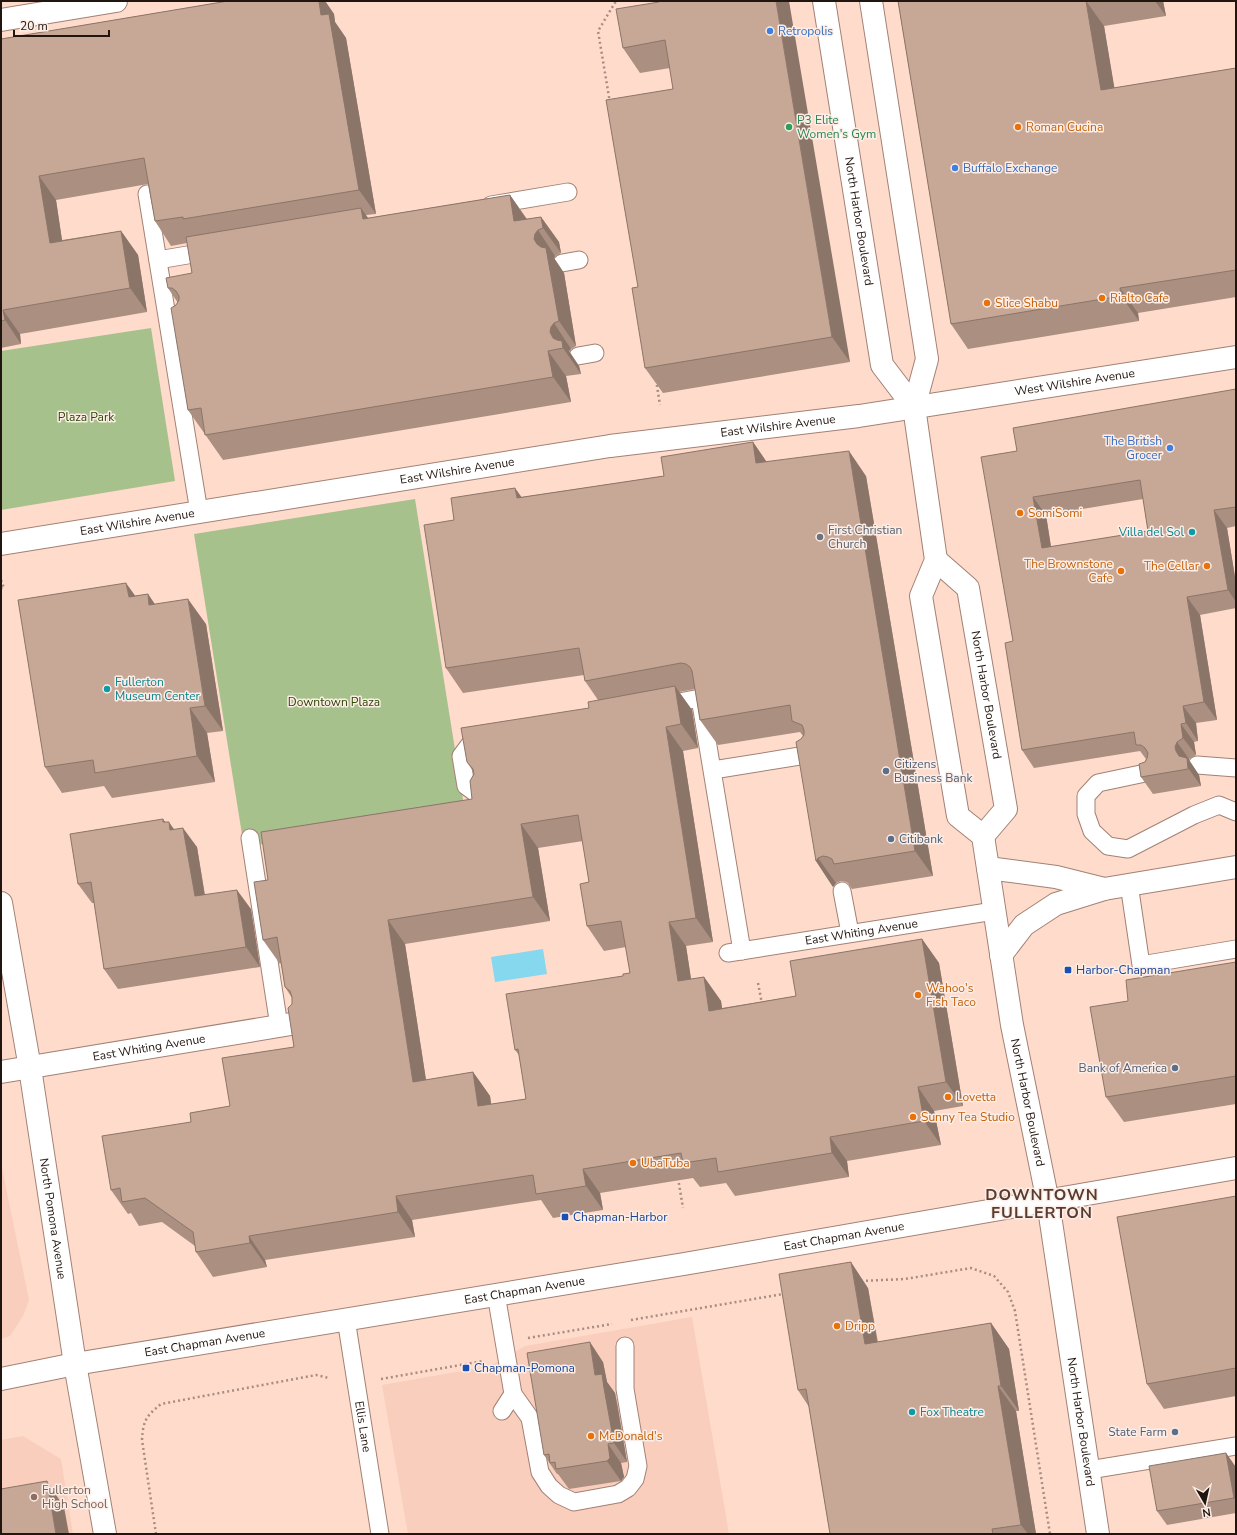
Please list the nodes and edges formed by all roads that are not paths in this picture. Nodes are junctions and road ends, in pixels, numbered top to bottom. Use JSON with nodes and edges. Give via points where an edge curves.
{"nodes":[{"id":1,"x":116,"y":1,"type":"edge"},
{"id":2,"x":824,"y":1,"type":"edge"},
{"id":3,"x":871,"y":1,"type":"edge"},
{"id":4,"x":1,"y":20,"type":"edge"},
{"id":5,"x":568,"y":192,"type":"dead end"},
{"id":6,"x":147,"y":194,"type":"edge"},
{"id":7,"x":474,"y":208,"type":"edge"},
{"id":8,"x":228,"y":248,"type":"edge"},
{"id":9,"x":158,"y":260,"type":"junction"},
{"id":10,"x":580,"y":260,"type":"dead end"},
{"id":11,"x":562,"y":262,"type":"dead end"},
{"id":12,"x":187,"y":323,"type":"edge"},
{"id":13,"x":169,"y":327,"type":"junction"},
{"id":14,"x":595,"y":353,"type":"dead end"},
{"id":15,"x":578,"y":356,"type":"dead end"},
{"id":16,"x":1236,"y":357,"type":"edge"},
{"id":17,"x":914,"y":407,"type":"junction"},
{"id":18,"x":199,"y":512,"type":"junction"},
{"id":19,"x":1,"y":544,"type":"edge"},
{"id":20,"x":936,"y":560,"type":"junction"},
{"id":21,"x":645,"y":708,"type":"edge"},
{"id":22,"x":496,"y":736,"type":"edge"},
{"id":23,"x":809,"y":756,"type":"edge"},
{"id":24,"x":1197,"y":765,"type":"dead end"},
{"id":25,"x":1236,"y":768,"type":"edge"},
{"id":26,"x":713,"y":770,"type":"junction"},
{"id":27,"x":1150,"y":772,"type":"edge"},
{"id":28,"x":481,"y":797,"type":"edge"},
{"id":29,"x":1236,"y":812,"type":"edge"},
{"id":30,"x":982,"y":836,"type":"junction"},
{"id":31,"x":250,"y":838,"type":"dead end"},
{"id":32,"x":1236,"y":867,"type":"edge"},
{"id":33,"x":988,"y":868,"type":"junction"},
{"id":34,"x":1129,"y":884,"type":"junction"},
{"id":35,"x":1104,"y":889,"type":"junction"},
{"id":36,"x":842,"y":890,"type":"edge"},
{"id":37,"x":1,"y":903,"type":"edge"},
{"id":38,"x":994,"y":911,"type":"junction"},
{"id":39,"x":850,"y":933,"type":"junction"},
{"id":40,"x":1236,"y":949,"type":"edge"},
{"id":41,"x":1001,"y":955,"type":"junction"},
{"id":42,"x":288,"y":1024,"type":"joint"},
{"id":43,"x":30,"y":1068,"type":"junction"},
{"id":44,"x":1,"y":1072,"type":"edge"},
{"id":45,"x":1236,"y":1168,"type":"edge"},
{"id":46,"x":1048,"y":1202,"type":"junction"},
{"id":47,"x":496,"y":1294,"type":"junction"},
{"id":48,"x":346,"y":1319,"type":"junction"},
{"id":49,"x":625,"y":1346,"type":"dead end"},
{"id":50,"x":75,"y":1364,"type":"junction"},
{"id":51,"x":1,"y":1379,"type":"edge"},
{"id":52,"x":513,"y":1394,"type":"junction"},
{"id":53,"x":502,"y":1411,"type":"dead end"},
{"id":54,"x":1236,"y":1446,"type":"edge"},
{"id":55,"x":1089,"y":1470,"type":"junction"},
{"id":56,"x":105,"y":1534,"type":"edge"},
{"id":57,"x":380,"y":1534,"type":"edge"},
{"id":58,"x":1098,"y":1534,"type":"edge"}],
"edges":[{"from":1,"to":4,"type":"main road"},
{"from":2,"to":17,"type":"main road","name":"North Harbor Boulevard","via":[[882,365]]},
{"from":3,"to":17,"type":"main road","name":"North Harbor Boulevard","via":[[927,359]]},
{"from":5,"to":7,"type":"lane"},
{"from":6,"to":9,"type":"lane"},
{"from":8,"to":9,"type":"lane"},
{"from":9,"to":13,"type":"lane"},
{"from":10,"to":11,"type":"lane"},
{"from":12,"to":13,"type":"lane"},
{"from":13,"to":18,"type":"lane"},
{"from":14,"to":15,"type":"lane"},
{"from":16,"to":17,"type":"main road","name":"West Wilshire Avenue"},
{"from":17,"to":18,"type":"main road","name":"East Wilshire Avenue","via":[[610,446]]},
{"from":17,"to":20,"type":"main road","name":"North Harbor Boulevard"},
{"from":18,"to":19,"type":"main road","name":"East Wilshire Avenue"},
{"from":20,"to":30,"type":"main road","via":[[921,596],[958,816]]},
{"from":20,"to":30,"type":"main road","name":"North Harbor Boulevard","via":[[968,588],[1006,809]]},
{"from":21,"to":26,"type":"lane","via":[[700,698]]},
{"from":22,"to":28,"type":"lane","via":[[473,740],[462,756],[466,786]]},
{"from":23,"to":26,"type":"lane"},
{"from":24,"to":25,"type":"lane"},
{"from":26,"to":39,"type":"lane","name":"East Whiting Avenue","via":[[735,952]]},
{"from":27,"to":29,"type":"lane","via":[[1098,783],[1086,796],[1086,814],[1092,831],[1108,846],[1128,849],[1194,814],[1219,805]]},
{"from":30,"to":33,"type":"main road","name":"North Harbor Boulevard"},
{"from":31,"to":42,"type":"lane"},
{"from":32,"to":34,"type":"main road"},
{"from":33,"to":35,"type":"main road","via":[[1056,877]]},
{"from":33,"to":38,"type":"main road","name":"North Harbor Boulevard"},
{"from":34,"to":35,"type":"main road"},
{"from":34,"to":40,"type":"lane","via":[[1141,965]]},
{"from":35,"to":41,"type":"main road","via":[[1056,904],[1024,925]]},
{"from":36,"to":39,"type":"lane"},
{"from":37,"to":43,"type":"main road","name":"North Pomona Avenue"},
{"from":38,"to":39,"type":"lane","name":"East Whiting Avenue"},
{"from":38,"to":41,"type":"main road","name":"North Harbor Boulevard"},
{"from":41,"to":46,"type":"main road","name":"North Harbor Boulevard","via":[[1012,1025]]},
{"from":42,"to":43,"type":"main road","name":"East Whiting Avenue"},
{"from":43,"to":44,"type":"main road","name":"East Whiting Avenue"},
{"from":43,"to":50,"type":"main road","name":"North Pomona Avenue"},
{"from":45,"to":46,"type":"main road","name":"East Chapman Avenue"},
{"from":46,"to":47,"type":"main road","name":"East Chapman Avenue"},
{"from":46,"to":55,"type":"main road","name":"North Harbor Boulevard"},
{"from":47,"to":48,"type":"main road","name":"East Chapman Avenue"},
{"from":47,"to":52,"type":"lane"},
{"from":48,"to":50,"type":"main road","name":"East Chapman Avenue"},
{"from":48,"to":57,"type":"lane","name":"Ellis Lane"},
{"from":49,"to":52,"type":"lane","via":[[625,1388],[638,1466],[635,1478],[628,1488],[618,1494],[574,1502],[559,1495],[549,1486],[540,1472],[530,1418]]},
{"from":50,"to":51,"type":"main road","name":"East Chapman Avenue"},
{"from":50,"to":56,"type":"main road","name":"North Pomona Avenue"},
{"from":52,"to":53,"type":"lane"},
{"from":54,"to":55,"type":"lane"},
{"from":55,"to":58,"type":"main road","name":"North Harbor Boulevard"}]}
